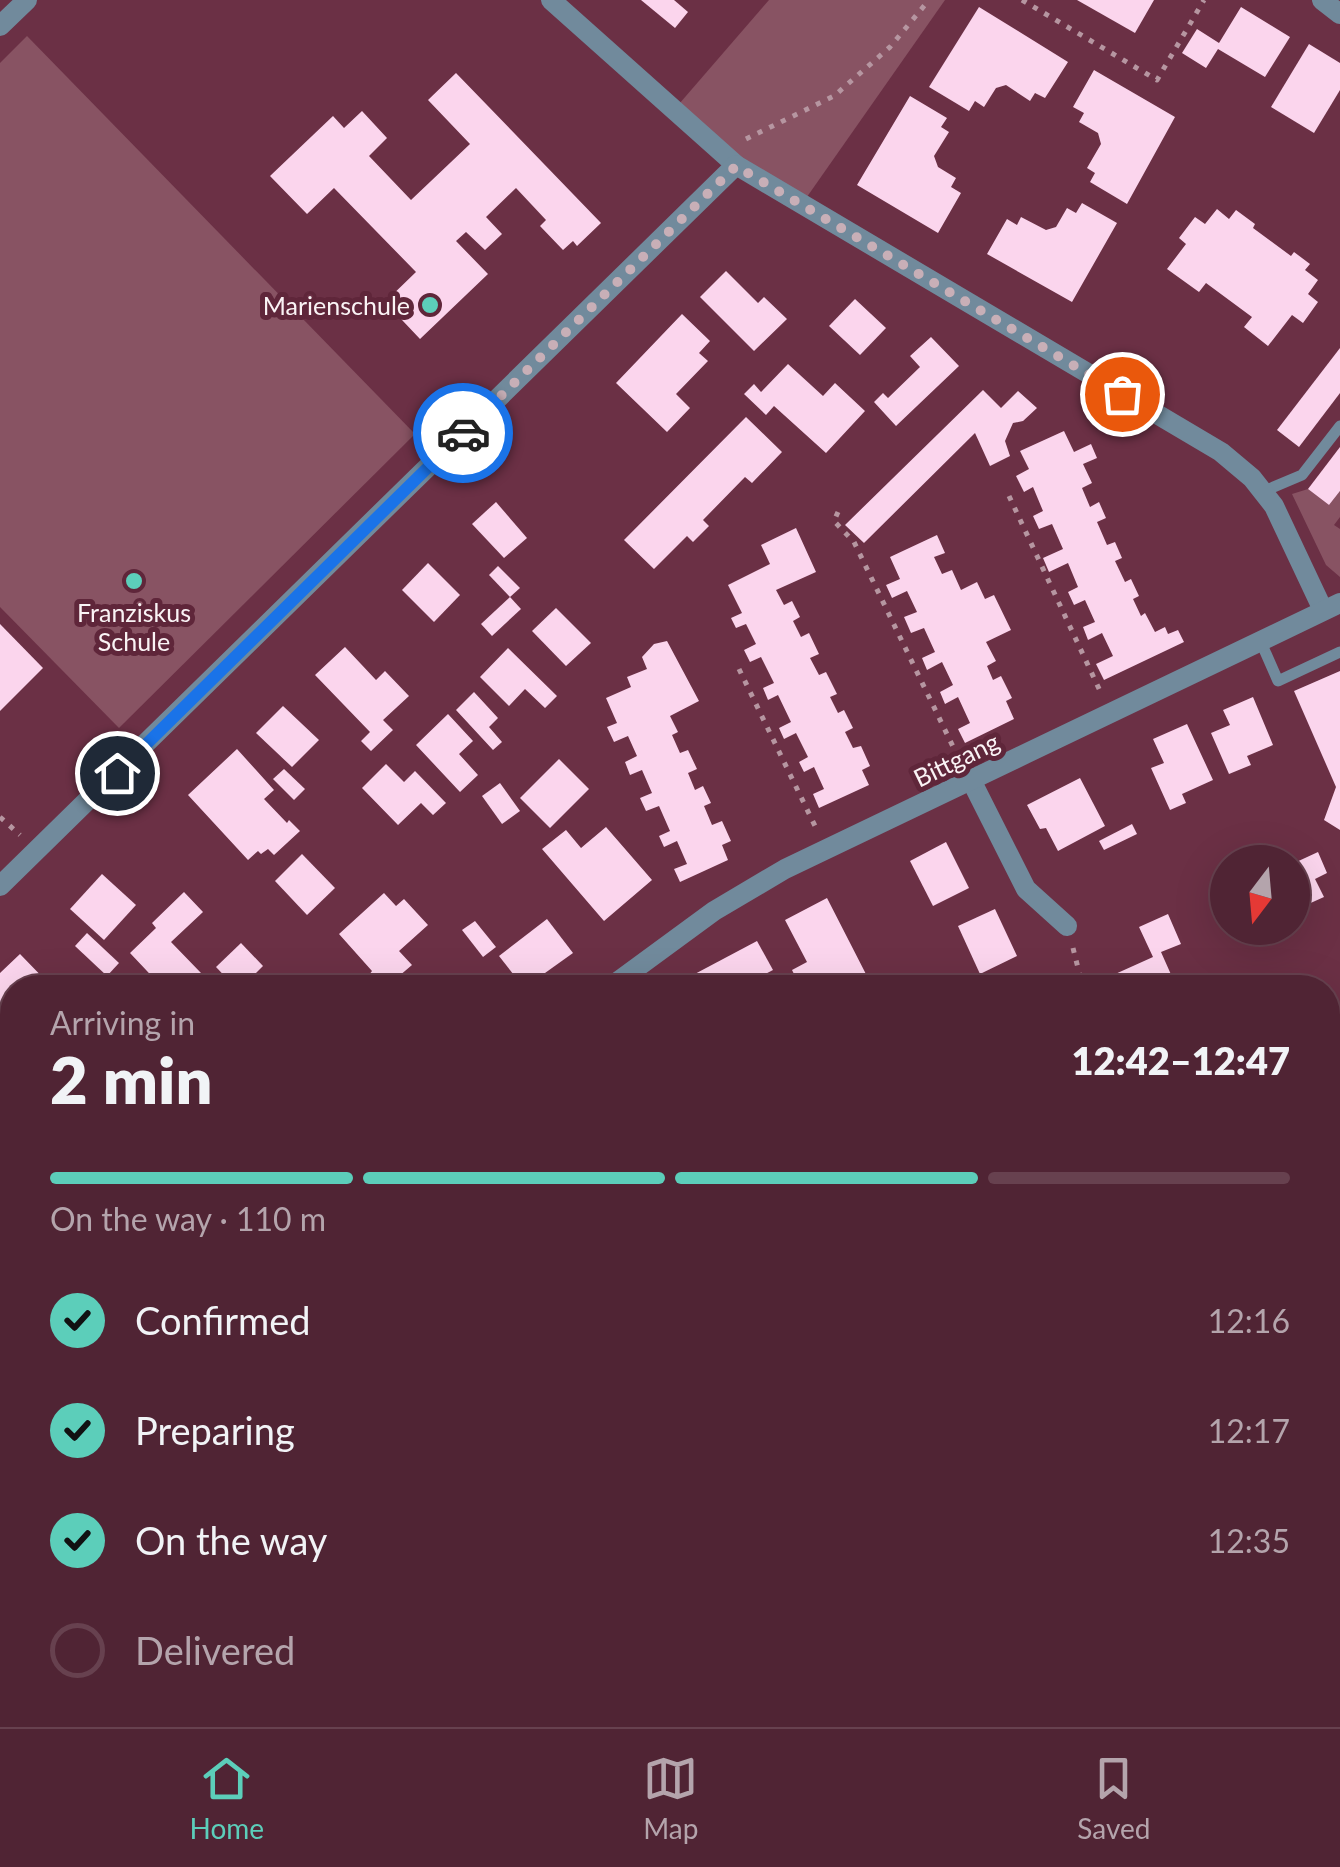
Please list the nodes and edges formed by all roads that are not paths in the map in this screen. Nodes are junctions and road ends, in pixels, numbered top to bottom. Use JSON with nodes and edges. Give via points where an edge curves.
{"nodes":[{"id":1,"x":27,"y":0,"type":"edge"},
{"id":2,"x":552,"y":0,"type":"edge"},
{"id":3,"x":1322,"y":0,"type":"edge"},
{"id":4,"x":1340,"y":14,"type":"edge"},
{"id":5,"x":0,"y":26,"type":"edge"},
{"id":6,"x":729,"y":159,"type":"junction"},
{"id":7,"x":1340,"y":426,"type":"edge"},
{"id":8,"x":1262,"y":492,"type":"junction"},
{"id":9,"x":1331,"y":607,"type":"edge"},
{"id":10,"x":1260,"y":640,"type":"junction"},
{"id":11,"x":1340,"y":652,"type":"edge"},
{"id":12,"x":971,"y":780,"type":"junction"},
{"id":13,"x":0,"y":886,"type":"edge"},
{"id":14,"x":1067,"y":926,"type":"road end"},
{"id":15,"x":627,"y":975,"type":"edge"}],
"edges":[{"from":1,"to":5,"type":"street"},
{"from":2,"to":6,"type":"street"},
{"from":3,"to":4,"type":"street"},
{"from":6,"to":8,"type":"street","via":[[1221,452]]},
{"from":6,"to":13,"type":"street"},
{"from":7,"to":8,"type":"lane","via":[[1302,476]]},
{"from":8,"to":9,"type":"street"},
{"from":9,"to":10,"type":"street","name":"Bittgang"},
{"from":10,"to":11,"type":"lane","via":[[1278,681]]},
{"from":10,"to":12,"type":"street","name":"Bittgang"},
{"from":12,"to":14,"type":"street","via":[[1026,889]]},
{"from":12,"to":15,"type":"street","name":"Bittgang","via":[[714,911]]}]}
